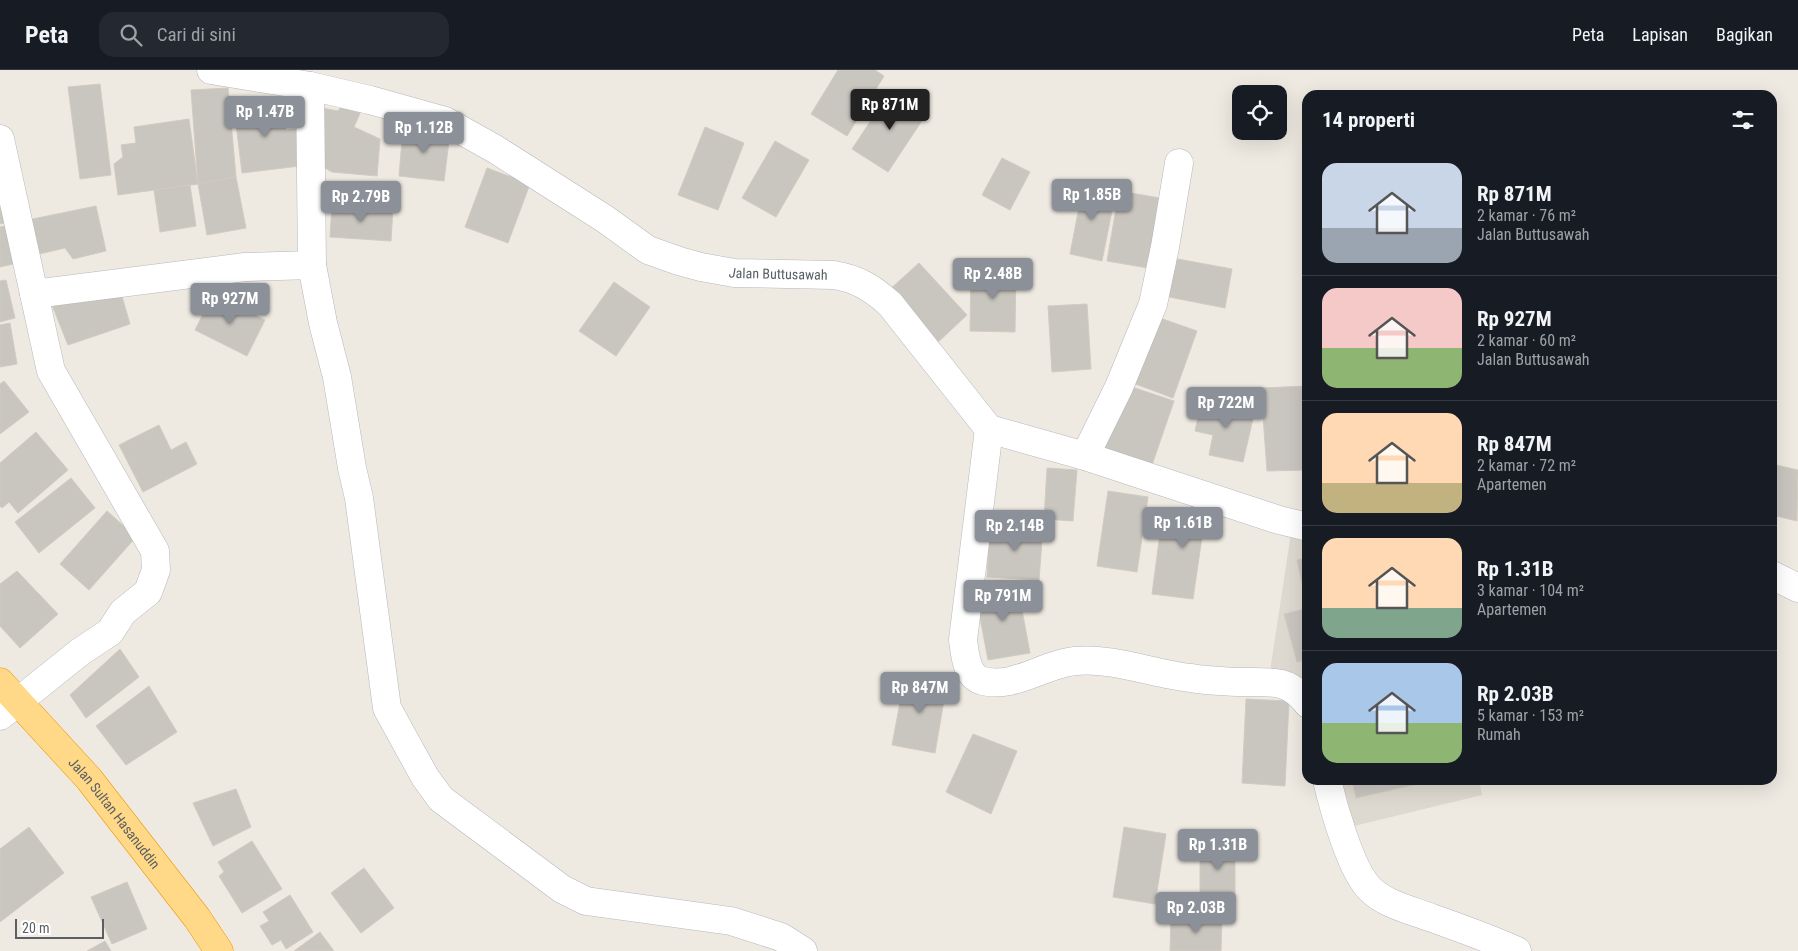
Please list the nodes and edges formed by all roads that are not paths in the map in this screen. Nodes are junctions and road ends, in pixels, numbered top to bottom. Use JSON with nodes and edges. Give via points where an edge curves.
{"nodes":[{"id":1,"x":211,"y":70,"type":"edge"},
{"id":2,"x":310,"y":86,"type":"junction"},
{"id":3,"x":0,"y":139,"type":"edge"},
{"id":4,"x":1179,"y":163,"type":"dead end"},
{"id":5,"x":312,"y":266,"type":"junction"},
{"id":6,"x":34,"y":294,"type":"junction"},
{"id":7,"x":990,"y":429,"type":"junction"},
{"id":8,"x":1084,"y":456,"type":"junction"},
{"id":9,"x":1302,"y":526,"type":"edge"},
{"id":10,"x":1777,"y":578,"type":"edge"},
{"id":11,"x":1798,"y":588,"type":"edge"},
{"id":12,"x":1302,"y":697,"type":"edge"},
{"id":13,"x":6,"y":700,"type":"edge"},
{"id":14,"x":1328,"y":785,"type":"edge"},
{"id":15,"x":219,"y":951,"type":"edge"},
{"id":16,"x":803,"y":951,"type":"edge"},
{"id":17,"x":1517,"y":951,"type":"edge"}],
"edges":[{"from":1,"to":2,"type":"street","name":"Jalan Buttusawah"},
{"from":2,"to":5,"type":"street"},
{"from":2,"to":7,"type":"street","name":"Jalan Buttusawah","via":[[445,121],[495,149],[648,250],[701,267],[734,273],[834,275],[850,278],[876,291],[890,304]]},
{"from":3,"to":6,"type":"street"},
{"from":4,"to":8,"type":"street","via":[[1153,304],[1119,387]]},
{"from":5,"to":6,"type":"street","via":[[236,268]]},
{"from":5,"to":16,"type":"street","via":[[359,498],[387,708],[424,778],[441,799],[562,889],[586,901],[731,921],[781,937]]},
{"from":6,"to":13,"type":"street","via":[[51,371],[155,551],[156,570],[148,592],[123,612],[110,632]]},
{"from":7,"to":8,"type":"street"},
{"from":7,"to":12,"type":"street","via":[[963,640],[966,662],[973,676],[983,681],[1004,682],[1073,661],[1097,660],[1191,678],[1284,684]]},
{"from":8,"to":9,"type":"street"},
{"from":10,"to":11,"type":"street"},
{"from":13,"to":15,"type":"highway","name":"Jalan Sultan Hasanuddin","via":[[89,779]]},
{"from":14,"to":17,"type":"street","via":[[1356,870],[1368,888],[1389,903]]}]}
